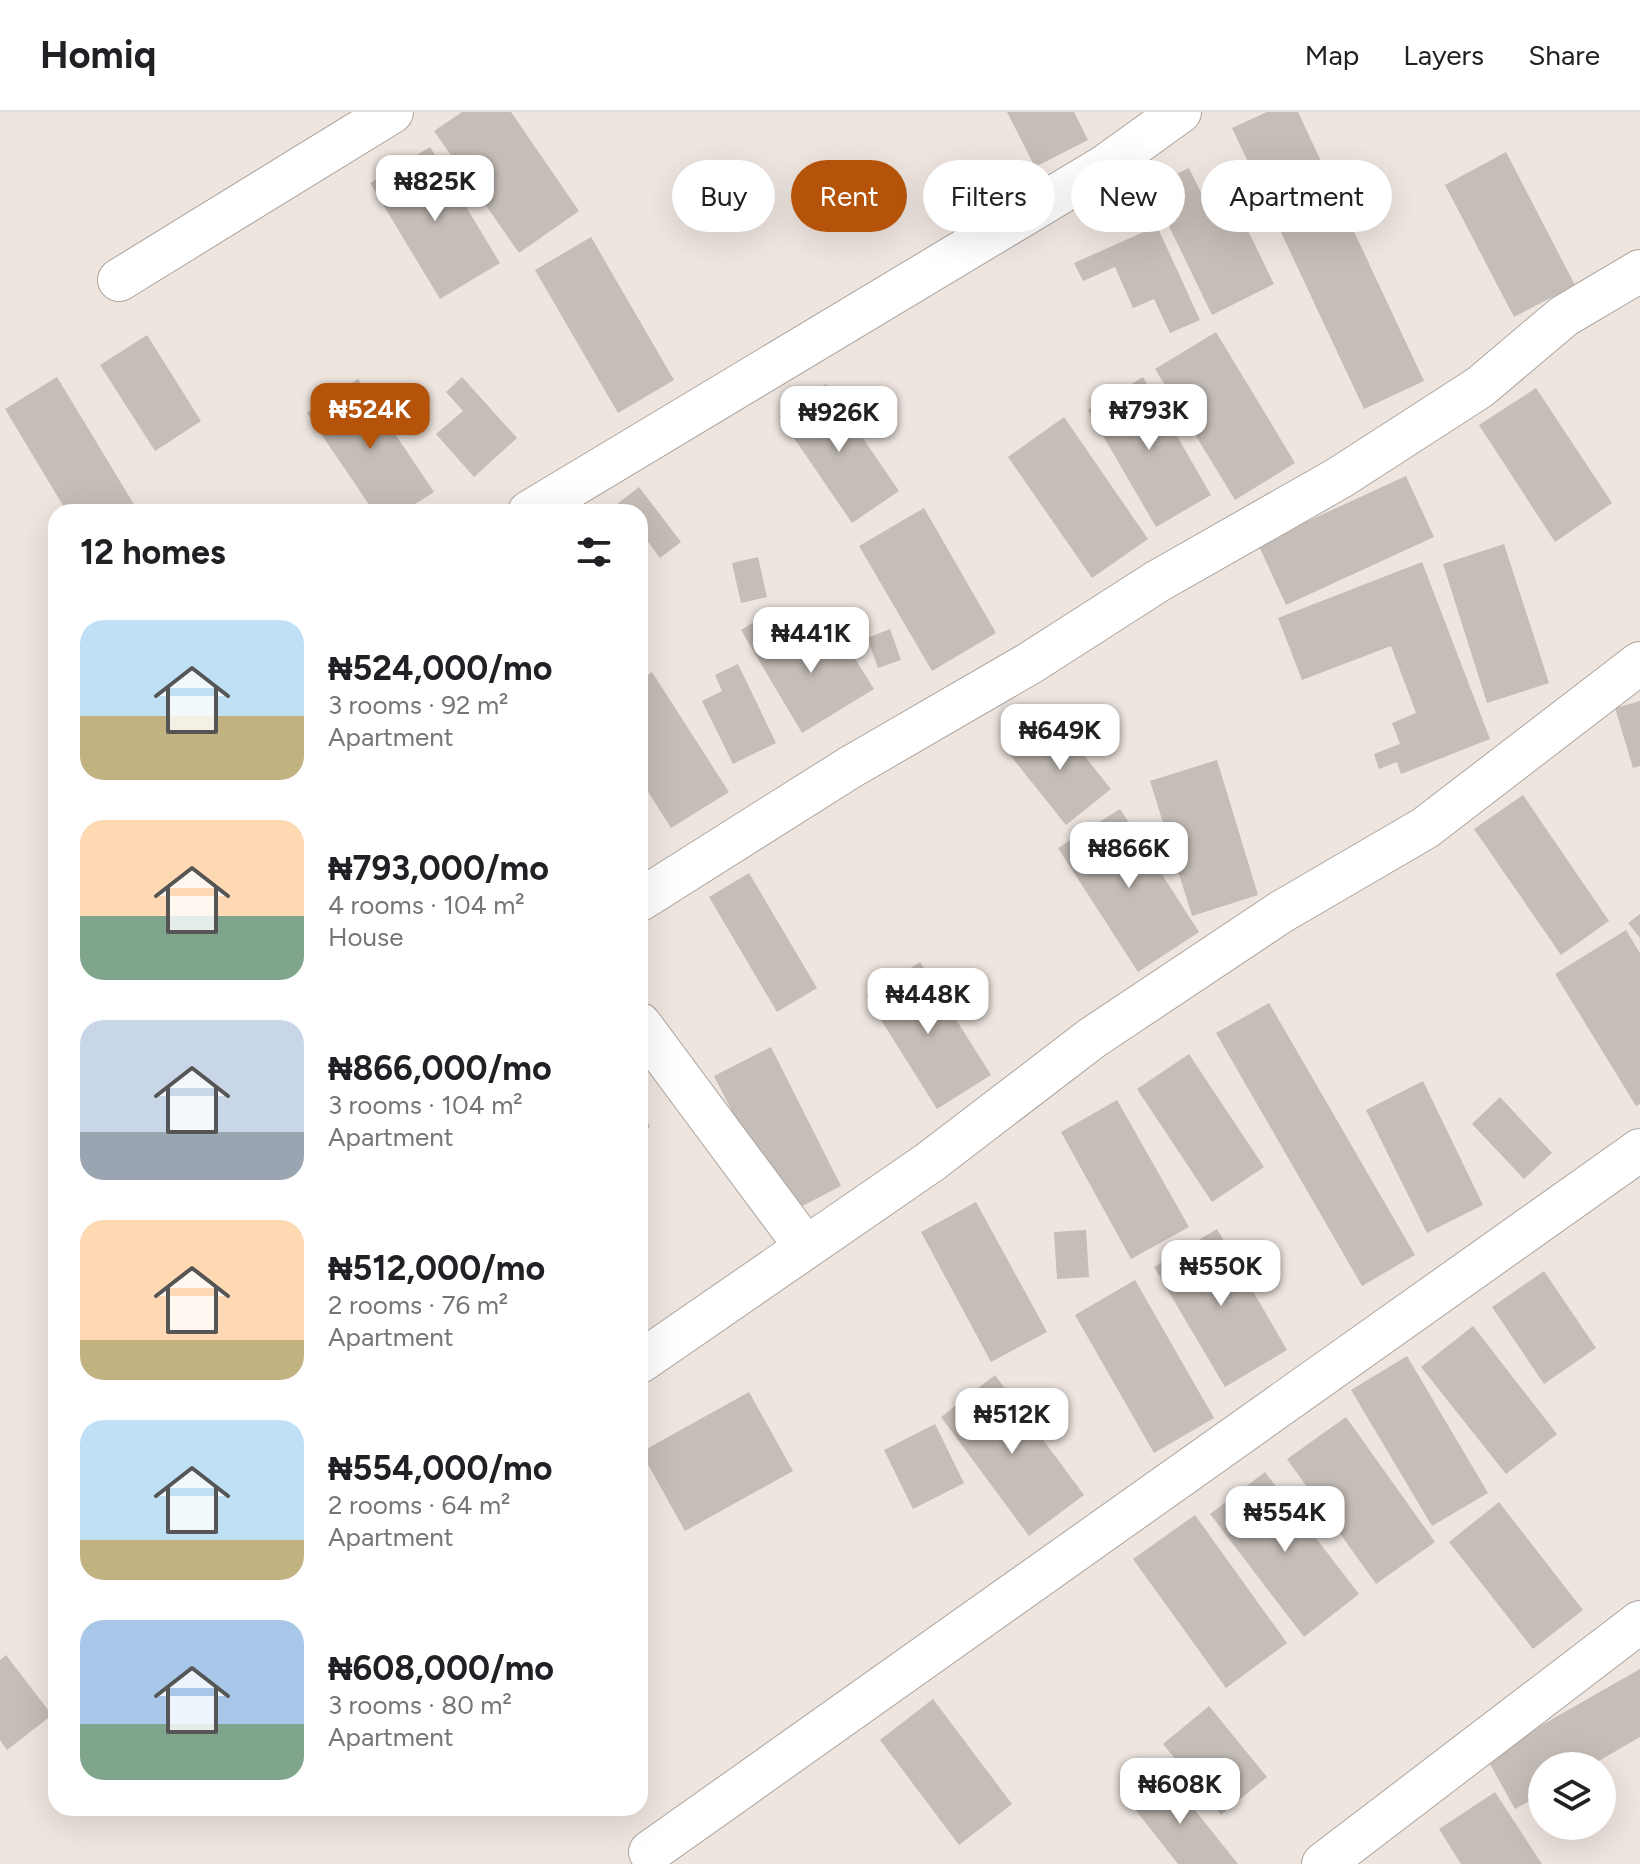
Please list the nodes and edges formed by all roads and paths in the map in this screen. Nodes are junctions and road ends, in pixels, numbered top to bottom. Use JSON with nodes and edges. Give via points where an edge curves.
{"nodes":[{"id":1,"x":392,"y":112,"type":"edge"},
{"id":2,"x":1180,"y":112,"type":"edge"},
{"id":3,"x":1640,"y":271,"type":"edge"},
{"id":4,"x":119,"y":280,"type":"dead end"},
{"id":5,"x":542,"y":504,"type":"edge"},
{"id":6,"x":1640,"y":663,"type":"edge"},
{"id":7,"x":648,"y":895,"type":"edge"},
{"id":8,"x":648,"y":1035,"type":"edge"},
{"id":9,"x":1640,"y":1150,"type":"edge"},
{"id":10,"x":805,"y":1246,"type":"junction"},
{"id":11,"x":648,"y":1356,"type":"edge"},
{"id":12,"x":1640,"y":1622,"type":"edge"},
{"id":13,"x":650,"y":1852,"type":"dead end"},
{"id":14,"x":1323,"y":1864,"type":"edge"}],
"edges":[{"from":1,"to":4,"type":"street"},
{"from":2,"to":5,"type":"street","via":[[1105,166]]},
{"from":3,"to":7,"type":"street","via":[[1564,316],[1480,387],[1339,478],[1158,581]]},
{"from":6,"to":10,"type":"street","via":[[1425,828],[1281,912],[1092,1038],[930,1162]]},
{"from":8,"to":10,"type":"street"},
{"from":9,"to":13,"type":"street"},
{"from":10,"to":11,"type":"street"},
{"from":12,"to":14,"type":"street"}]}
